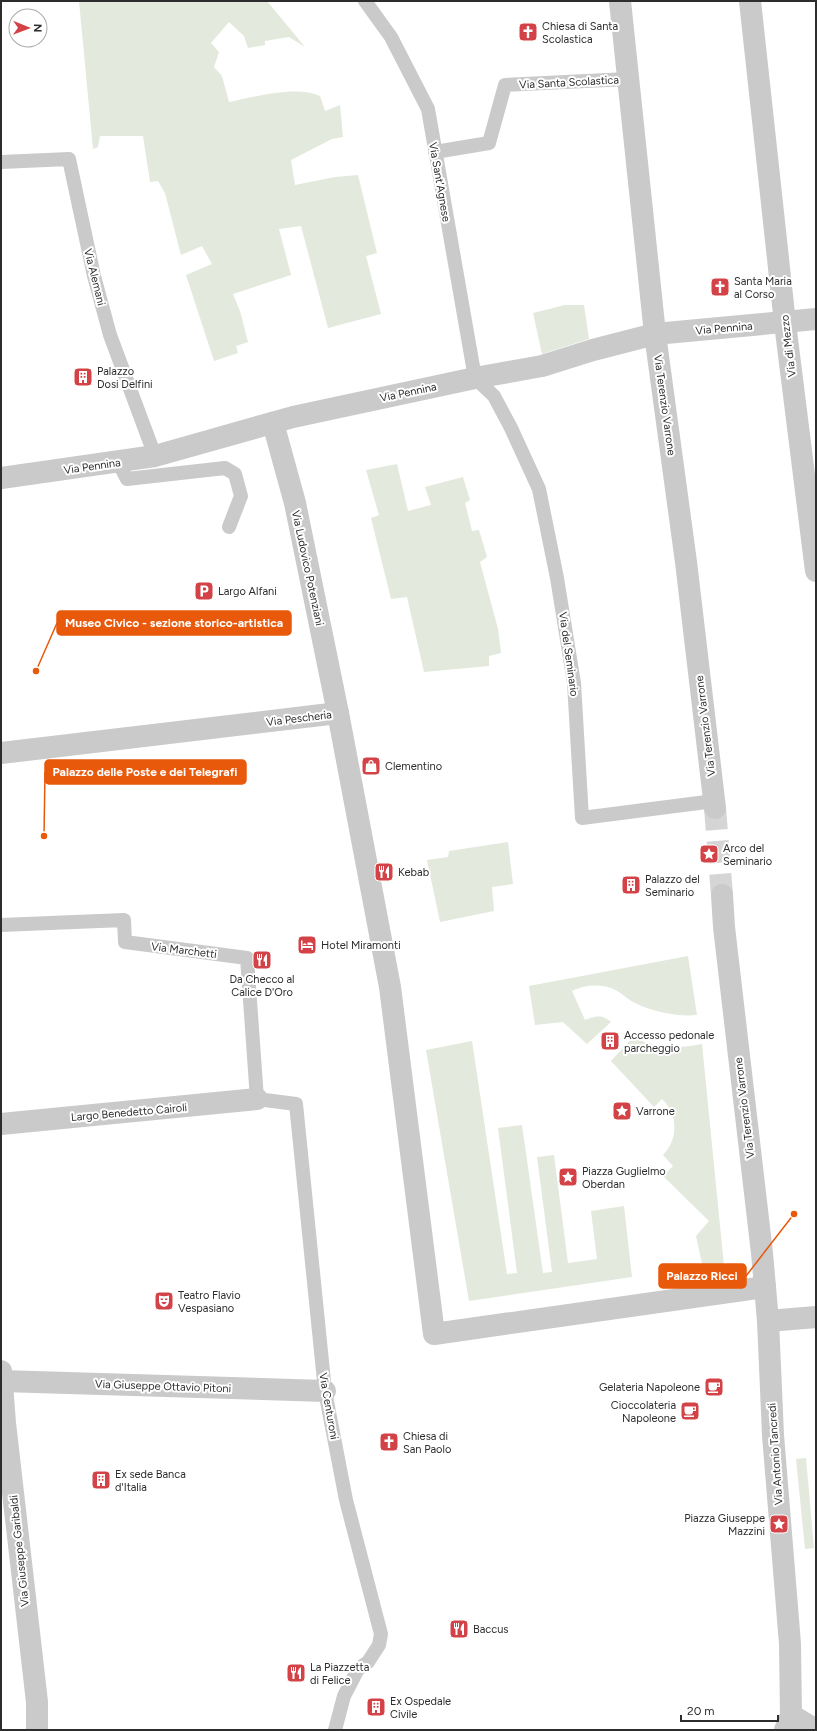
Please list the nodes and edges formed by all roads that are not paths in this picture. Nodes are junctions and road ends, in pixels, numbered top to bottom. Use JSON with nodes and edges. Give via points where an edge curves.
{"nodes":[{"id":1,"x":365,"y":1,"type":"edge"},
{"id":2,"x":620,"y":1,"type":"edge"},
{"id":3,"x":750,"y":1,"type":"edge"},
{"id":4,"x":628,"y":78,"type":"junction"},
{"id":5,"x":435,"y":152,"type":"junction"},
{"id":6,"x":1,"y":162,"type":"edge"},
{"id":7,"x":816,"y":319,"type":"edge"},
{"id":8,"x":785,"y":323,"type":"junction"},
{"id":9,"x":655,"y":334,"type":"junction"},
{"id":10,"x":475,"y":378,"type":"junction"},
{"id":11,"x":272,"y":423,"type":"junction"},
{"id":12,"x":155,"y":456,"type":"junction"},
{"id":13,"x":118,"y":462,"type":"junction"},
{"id":14,"x":1,"y":478,"type":"edge"},
{"id":15,"x":229,"y":527,"type":"dead end"},
{"id":16,"x":816,"y":571,"type":"edge"},
{"id":17,"x":338,"y":713,"type":"junction"},
{"id":18,"x":1,"y":753,"type":"edge"},
{"id":19,"x":715,"y":804,"type":"joint"},
{"id":20,"x":722,"y":895,"type":"tunnel mouth"},
{"id":21,"x":1,"y":925,"type":"edge"},
{"id":22,"x":257,"y":1100,"type":"junction"},
{"id":23,"x":1,"y":1124,"type":"edge"},
{"id":24,"x":765,"y":1287,"type":"junction"},
{"id":25,"x":816,"y":1317,"type":"edge"},
{"id":26,"x":768,"y":1321,"type":"junction"},
{"id":27,"x":1,"y":1376,"type":"edge"},
{"id":28,"x":325,"y":1391,"type":"junction"},
{"id":29,"x":3,"y":1423,"type":"edge"},
{"id":30,"x":788,"y":1722,"type":"edge"},
{"id":31,"x":37,"y":1730,"type":"edge"},
{"id":32,"x":335,"y":1730,"type":"edge"},
{"id":33,"x":816,"y":1730,"type":"edge"}],
"edges":[{"from":1,"to":5,"type":"lane","name":"Via Sant'Agnese","via":[[391,37],[428,109]]},
{"from":2,"to":4,"type":"street","name":"Via Terenzio Varrone"},
{"from":3,"to":8,"type":"street","name":"Via di Mezzo"},
{"from":4,"to":5,"type":"lane","name":"Via Santa Scolastica","via":[[505,85],[490,143]]},
{"from":4,"to":9,"type":"street","name":"Via Terenzio Varrone"},
{"from":5,"to":10,"type":"lane","name":"Via Sant'Agnese"},
{"from":6,"to":12,"type":"lane","name":"Via Alemani","via":[[69,159],[94,276],[110,335]]},
{"from":7,"to":8,"type":"street","name":"Via Pennina"},
{"from":8,"to":9,"type":"street","name":"Via Pennina"},
{"from":8,"to":16,"type":"street","name":"Via di Mezzo"},
{"from":9,"to":10,"type":"street","name":"Via Pennina","via":[[542,366]]},
{"from":9,"to":19,"type":"street","name":"Via Terenzio Varrone"},
{"from":10,"to":11,"type":"street","name":"Via Pennina"},
{"from":10,"to":19,"type":"lane","name":"Via del Seminario","via":[[494,396],[539,489],[574,683],[582,818]]},
{"from":11,"to":12,"type":"street","name":"Via Pennina"},
{"from":11,"to":17,"type":"street","name":"Via Ludovico Potenziani","via":[[295,504]]},
{"from":12,"to":13,"type":"street","name":"Via Pennina"},
{"from":13,"to":14,"type":"street","name":"Via Pennina"},
{"from":13,"to":15,"type":"lane","via":[[127,479],[226,468],[235,474],[241,496]]},
{"from":17,"to":18,"type":"street","name":"Via Pescheria"},
{"from":17,"to":24,"type":"street","name":"Via Pescheria","via":[[390,987],[434,1334]]},
{"from":20,"to":24,"type":"street","name":"Via Terenzio Varrone"},
{"from":21,"to":22,"type":"lane","name":"Via Marchetti","via":[[124,920],[125,942],[247,958]]},
{"from":22,"to":23,"type":"street","name":"Largo Benedetto Cairoli"},
{"from":22,"to":28,"type":"lane","name":"Via Centuroni","via":[[296,1104]]},
{"from":24,"to":26,"type":"street","name":"Via Terenzio Varrone"},
{"from":25,"to":26,"type":"street"},
{"from":26,"to":30,"type":"street","name":"Via Antonio Tancredi","via":[[773,1435],[790,1644]]},
{"from":27,"to":28,"type":"street","name":"Via Giuseppe Ottavio Pitoni"},
{"from":27,"to":29,"type":"street","name":"Via Giuseppe Garibaldi"},
{"from":28,"to":32,"type":"lane","name":"Via Centuroni","via":[[346,1500],[380,1634],[379,1645],[368,1662],[358,1669],[344,1696]]},
{"from":29,"to":31,"type":"street","name":"Via Giuseppe Garibaldi","via":[[37,1702]]},
{"from":30,"to":33,"type":"street"}]}
